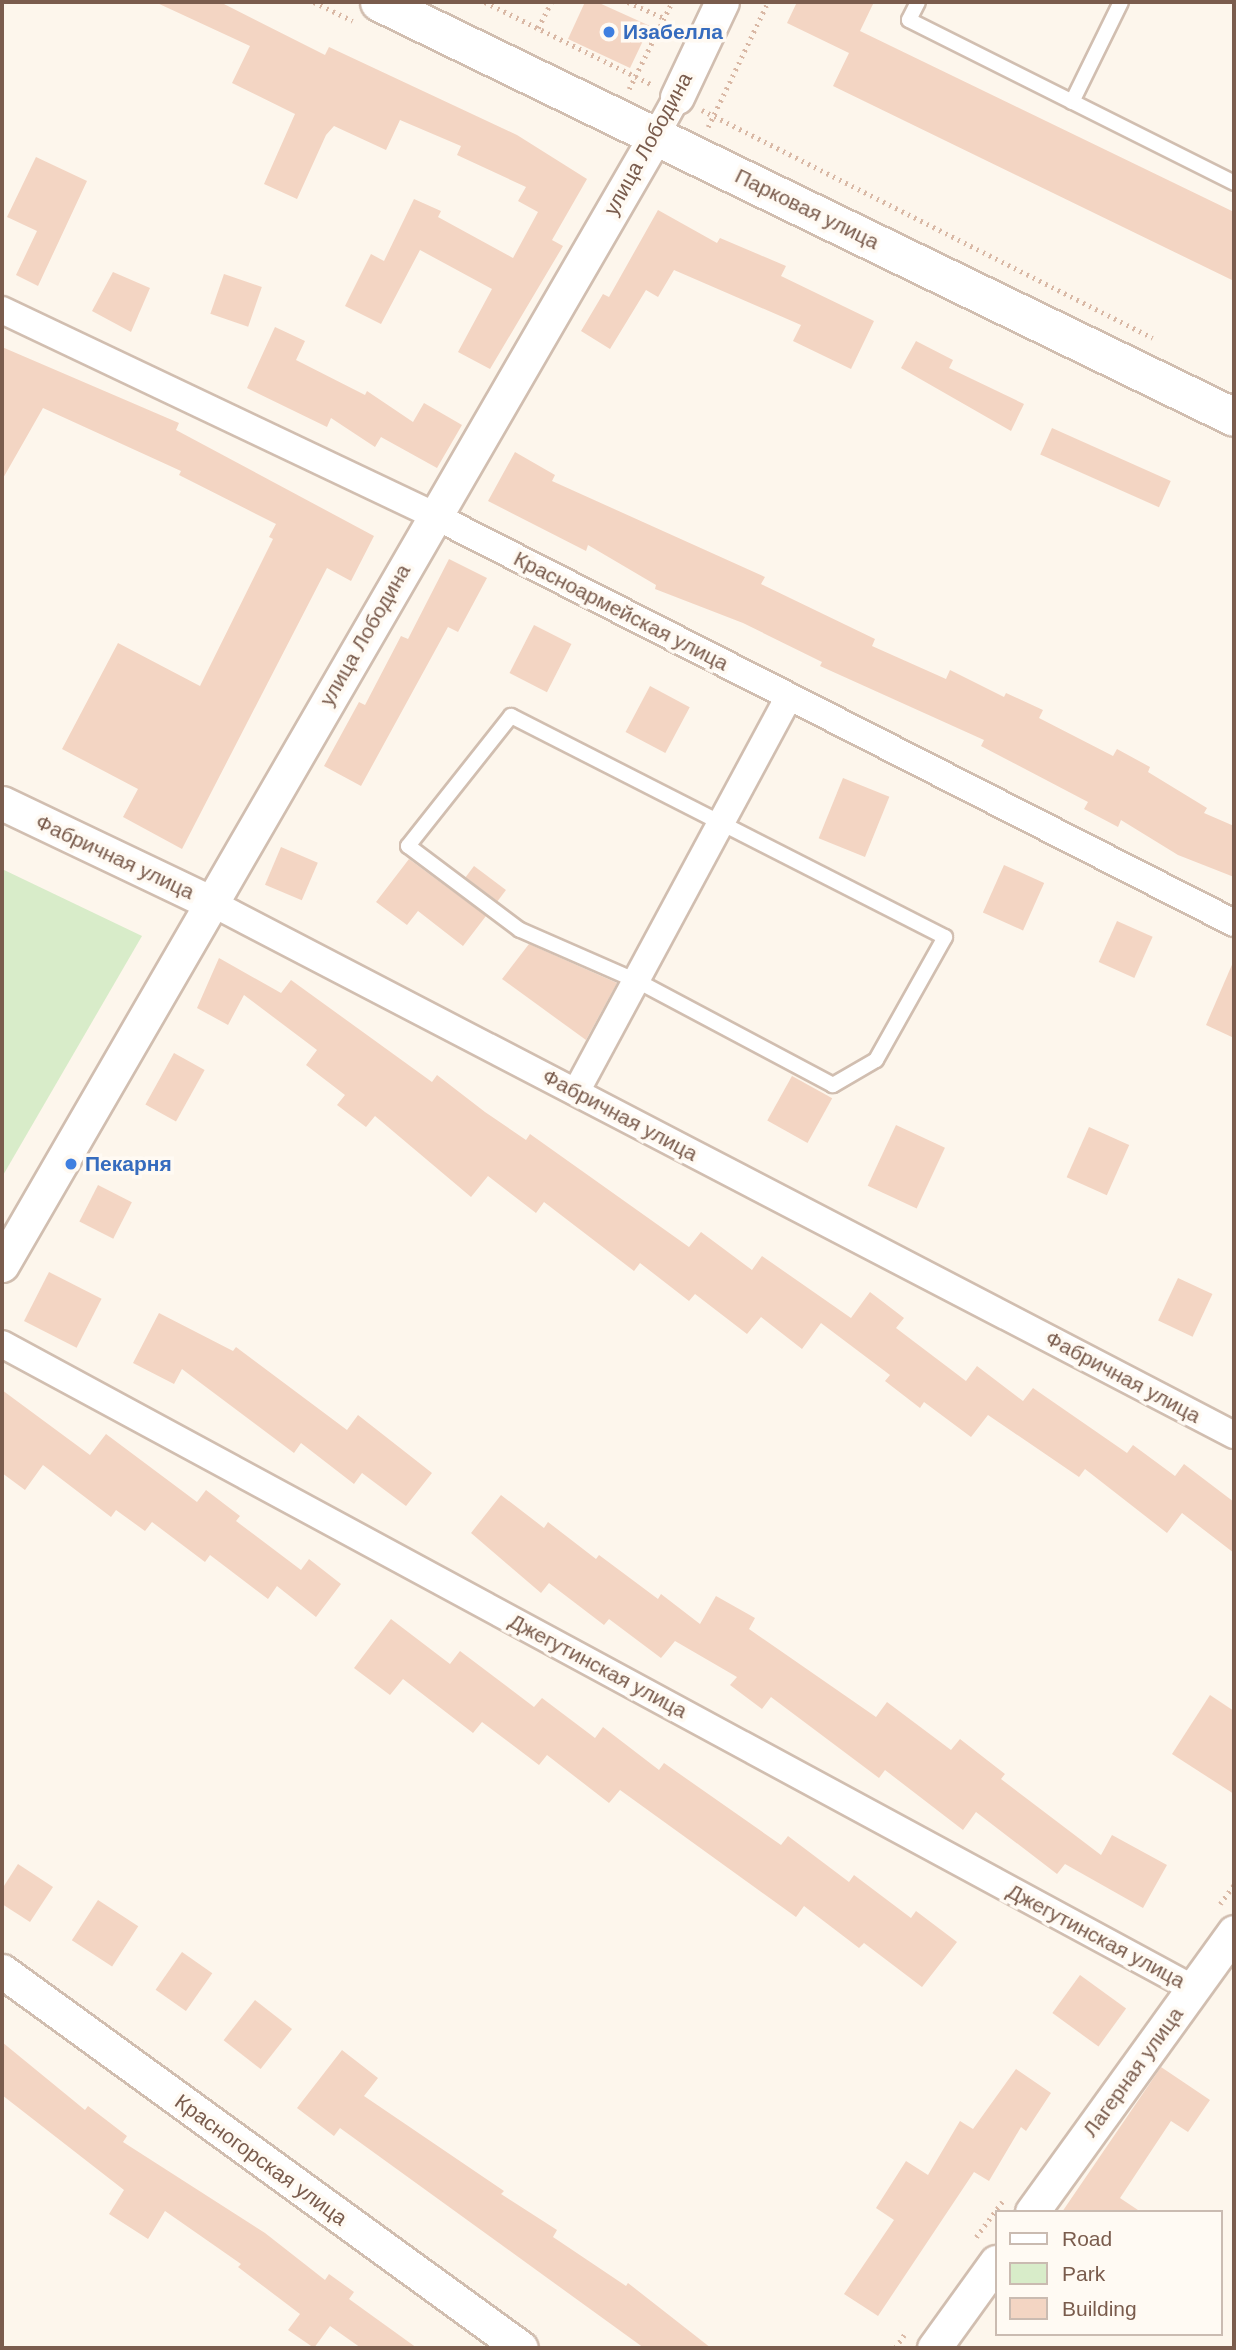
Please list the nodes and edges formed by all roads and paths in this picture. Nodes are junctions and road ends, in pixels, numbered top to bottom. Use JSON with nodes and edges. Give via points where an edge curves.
{"nodes":[{"id":1,"x":379,"y":2,"type":"edge"},
{"id":2,"x":485,"y":2,"type":"edge"},
{"id":3,"x":551,"y":2,"type":"edge"},
{"id":4,"x":628,"y":2,"type":"edge"},
{"id":5,"x":672,"y":2,"type":"edge"},
{"id":6,"x":722,"y":2,"type":"edge"},
{"id":7,"x":768,"y":2,"type":"edge"},
{"id":8,"x":918,"y":2,"type":"edge"},
{"id":9,"x":1121,"y":2,"type":"edge"},
{"id":10,"x":664,"y":18,"type":"junction"},
{"id":11,"x":538,"y":28,"type":"junction"},
{"id":12,"x":636,"y":76,"type":"junction"},
{"id":13,"x":677,"y":97,"type":"junction"},
{"id":14,"x":1072,"y":102,"type":"junction"},
{"id":15,"x":713,"y":116,"type":"junction"},
{"id":16,"x":656,"y":135,"type":"junction"},
{"id":17,"x":694,"y":154,"type":"junction"},
{"id":18,"x":1234,"y":183,"type":"edge"},
{"id":19,"x":2,"y":310,"type":"edge"},
{"id":20,"x":1160,"y":342,"type":"dead end"},
{"id":21,"x":1234,"y":416,"type":"edge"},
{"id":22,"x":433,"y":515,"type":"junction"},
{"id":23,"x":789,"y":697,"type":"junction"},
{"id":24,"x":2,"y":803,"type":"edge"},
{"id":25,"x":720,"y":825,"type":"junction"},
{"id":26,"x":212,"y":902,"type":"junction"},
{"id":27,"x":1234,"y":923,"type":"edge"},
{"id":28,"x":637,"y":981,"type":"junction"},
{"id":29,"x":576,"y":1092,"type":"junction"},
{"id":30,"x":2,"y":1265,"type":"edge"},
{"id":31,"x":2,"y":1344,"type":"edge"},
{"id":32,"x":1234,"y":1435,"type":"edge"},
{"id":33,"x":1234,"y":1933,"type":"edge"},
{"id":34,"x":2,"y":1971,"type":"edge"},
{"id":35,"x":1194,"y":1989,"type":"junction"},
{"id":36,"x":1033,"y":2210,"type":"edge"},
{"id":37,"x":995,"y":2263,"type":"edge"},
{"id":38,"x":520,"y":2348,"type":"edge"},
{"id":39,"x":934,"y":2348,"type":"edge"}],
"edges":[{"from":1,"to":16,"type":"main road","name":"Парковая улица"},
{"from":2,"to":11,"type":"path"},
{"from":3,"to":11,"type":"path"},
{"from":4,"to":10,"type":"path"},
{"from":5,"to":10,"type":"path"},
{"from":6,"to":13,"type":"street","name":"улица Лободина"},
{"from":7,"to":15,"type":"path"},
{"from":8,"to":14,"type":"lane","via":[[909,20]]},
{"from":9,"to":14,"type":"lane"},
{"from":10,"to":12,"type":"path"},
{"from":11,"to":12,"type":"path"},
{"from":12,"to":13,"type":"path"},
{"from":13,"to":15,"type":"path"},
{"from":13,"to":16,"type":"street","name":"улица Лободина"},
{"from":14,"to":18,"type":"lane"},
{"from":15,"to":17,"type":"path"},
{"from":15,"to":20,"type":"path"},
{"from":16,"to":17,"type":"main road","name":"Парковая улица"},
{"from":16,"to":22,"type":"street","name":"улица Лободина"},
{"from":17,"to":21,"type":"main road","name":"Парковая улица"},
{"from":19,"to":22,"type":"street","name":"Красноармейская улица"},
{"from":22,"to":23,"type":"street","name":"Красноармейская улица"},
{"from":22,"to":26,"type":"street","name":"улица Лободина"},
{"from":23,"to":25,"type":"street"},
{"from":23,"to":27,"type":"street","name":"Красноармейская улица"},
{"from":24,"to":26,"type":"street","name":"Фабричная улица"},
{"from":25,"to":28,"type":"street"},
{"from":25,"to":28,"type":"lane","via":[[945,937],[876,1060],[832,1086]]},
{"from":25,"to":28,"type":"lane","via":[[512,716],[408,846],[520,930]]},
{"from":26,"to":29,"type":"street","name":"Фабричная улица"},
{"from":26,"to":30,"type":"street","name":"улица Лободина"},
{"from":28,"to":29,"type":"street"},
{"from":29,"to":32,"type":"street","name":"Фабричная улица"},
{"from":31,"to":35,"type":"street","name":"Джегутинская улица"},
{"from":33,"to":35,"type":"street","name":"Лагерная улица"},
{"from":34,"to":38,"type":"street","name":"Красногорская улица"},
{"from":35,"to":36,"type":"street","name":"Лагерная улица"},
{"from":37,"to":39,"type":"street"}]}
